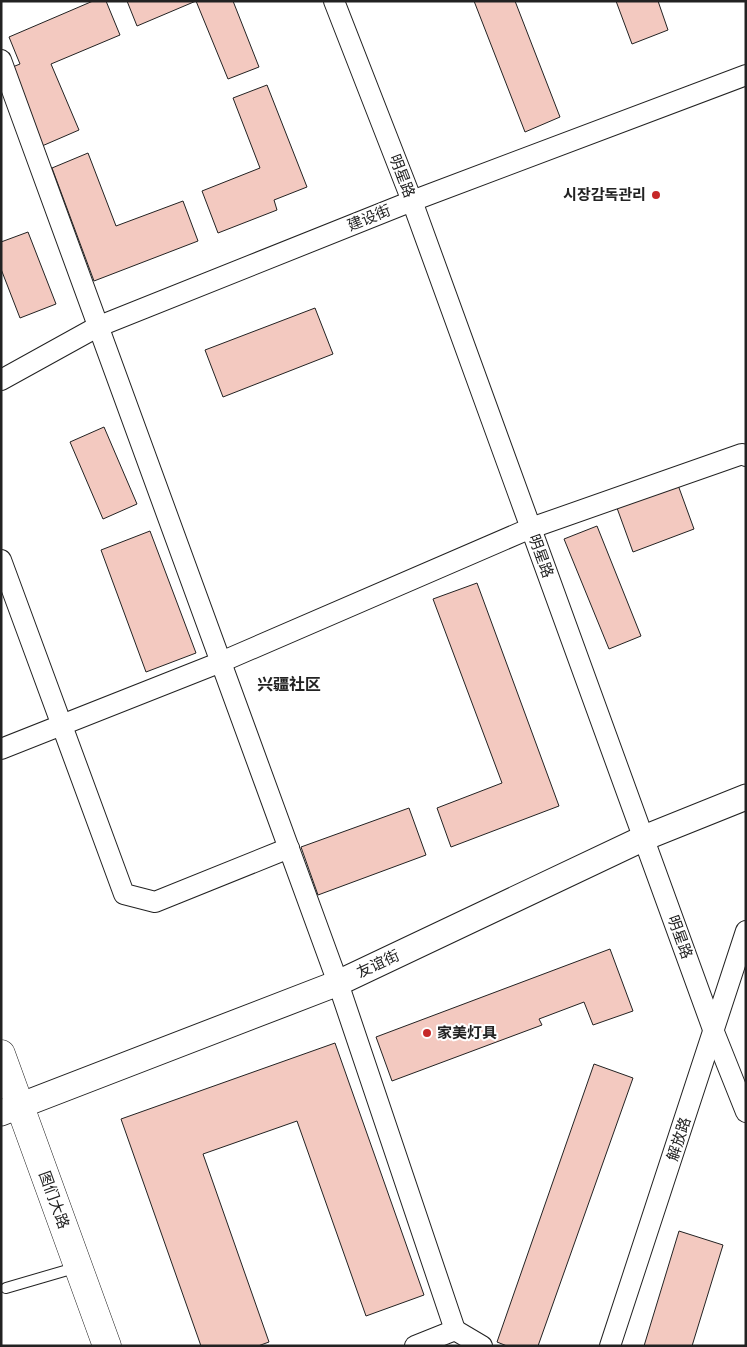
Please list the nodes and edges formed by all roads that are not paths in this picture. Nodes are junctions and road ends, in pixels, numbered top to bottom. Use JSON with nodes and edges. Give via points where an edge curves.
{"nodes":[{"id":1,"x":334,"y":1,"type":"edge"},
{"id":2,"x":1,"y":60,"type":"edge"},
{"id":3,"x":746,"y":74,"type":"edge"},
{"id":4,"x":412,"y":201,"type":"junction"},
{"id":5,"x":97,"y":327,"type":"junction"},
{"id":6,"x":1,"y":380,"type":"edge"},
{"id":7,"x":746,"y":456,"type":"edge"},
{"id":8,"x":531,"y":528,"type":"junction"},
{"id":9,"x":1,"y":560,"type":"edge"},
{"id":10,"x":221,"y":662,"type":"junction"},
{"id":11,"x":62,"y":725,"type":"junction"},
{"id":12,"x":1,"y":749,"type":"edge"},
{"id":13,"x":746,"y":796,"type":"edge"},
{"id":14,"x":644,"y":838,"type":"junction"},
{"id":15,"x":289,"y":848,"type":"junction"},
{"id":16,"x":746,"y":931,"type":"edge"},
{"id":17,"x":338,"y":983,"type":"junction"},
{"id":18,"x":714,"y":1032,"type":"junction"},
{"id":19,"x":1,"y":1054,"type":"edge"},
{"id":20,"x":11,"y":1109,"type":"edge"},
{"id":21,"x":746,"y":1112,"type":"edge"},
{"id":22,"x":78,"y":1266,"type":"junction"},
{"id":23,"x":6,"y":1288,"type":"dead end"},
{"id":24,"x":455,"y":1330,"type":"junction"},
{"id":25,"x":108,"y":1346,"type":"edge"},
{"id":26,"x":415,"y":1346,"type":"edge"},
{"id":27,"x":482,"y":1346,"type":"edge"},
{"id":28,"x":610,"y":1346,"type":"edge"}],
"edges":[{"from":1,"to":4,"type":"street","name":"明星路"},
{"from":2,"to":5,"type":"street"},
{"from":3,"to":4,"type":"street","name":"建设街"},
{"from":4,"to":5,"type":"street","name":"建设街"},
{"from":4,"to":8,"type":"street","name":"明星路"},
{"from":5,"to":6,"type":"street","name":"建设街"},
{"from":5,"to":10,"type":"street"},
{"from":7,"to":8,"type":"street","via":[[742,454]]},
{"from":8,"to":10,"type":"street"},
{"from":8,"to":14,"type":"street","name":"明星路"},
{"from":9,"to":11,"type":"street"},
{"from":10,"to":11,"type":"street"},
{"from":10,"to":15,"type":"street"},
{"from":11,"to":12,"type":"street"},
{"from":11,"to":15,"type":"street","via":[[124,894],[155,902]]},
{"from":13,"to":14,"type":"street","name":"友谊街"},
{"from":14,"to":17,"type":"street","name":"友谊街"},
{"from":14,"to":18,"type":"street","name":"明星路"},
{"from":15,"to":17,"type":"street"},
{"from":16,"to":18,"type":"street","name":"解放路"},
{"from":17,"to":20,"type":"street","name":"友谊街"},
{"from":17,"to":24,"type":"street"},
{"from":18,"to":21,"type":"street","name":"明星路"},
{"from":18,"to":28,"type":"street","name":"解放路"},
{"from":19,"to":20,"type":"main road","name":"图们大路"},
{"from":20,"to":22,"type":"main road","name":"图们大路"},
{"from":22,"to":23,"type":"lane"},
{"from":22,"to":25,"type":"main road","name":"图们大路"},
{"from":24,"to":26,"type":"street"},
{"from":24,"to":27,"type":"street"}]}
